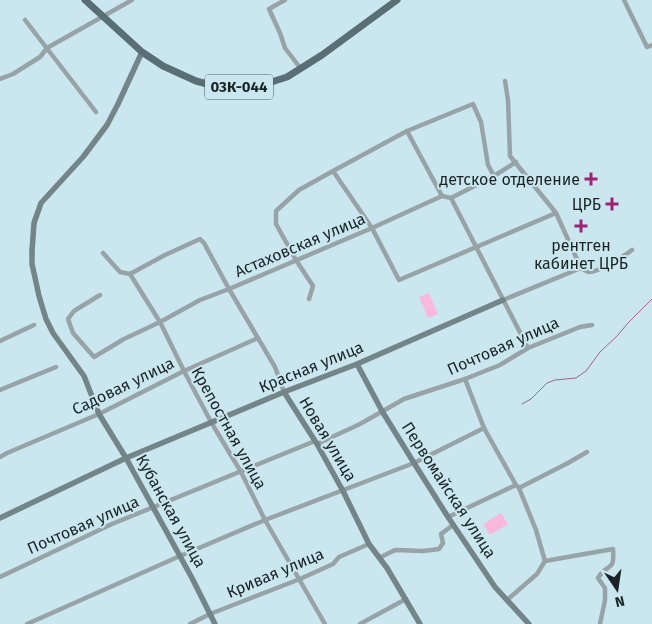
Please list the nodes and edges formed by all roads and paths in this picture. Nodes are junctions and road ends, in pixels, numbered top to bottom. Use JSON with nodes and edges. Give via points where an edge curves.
{"nodes":[{"id":1,"x":85,"y":0,"type":"edge"},
{"id":2,"x":132,"y":0,"type":"edge"},
{"id":3,"x":285,"y":0,"type":"edge"},
{"id":4,"x":397,"y":0,"type":"edge"},
{"id":5,"x":624,"y":0,"type":"edge"},
{"id":6,"x":102,"y":16,"type":"junction"},
{"id":7,"x":25,"y":20,"type":"dead end"},
{"id":8,"x":652,"y":45,"type":"edge"},
{"id":9,"x":47,"y":48,"type":"junction"},
{"id":10,"x":142,"y":52,"type":"junction"},
{"id":11,"x":301,"y":69,"type":"junction"},
{"id":12,"x":0,"y":79,"type":"edge"},
{"id":13,"x":505,"y":80,"type":"dead end"},
{"id":14,"x":96,"y":112,"type":"dead end"},
{"id":15,"x":407,"y":131,"type":"junction"},
{"id":16,"x":516,"y":162,"type":"junction"},
{"id":17,"x":333,"y":171,"type":"junction"},
{"id":18,"x":494,"y":176,"type":"junction"},
{"id":19,"x":442,"y":196,"type":"junction"},
{"id":20,"x":451,"y":198,"type":"junction"},
{"id":21,"x":556,"y":213,"type":"junction"},
{"id":22,"x":372,"y":228,"type":"junction"},
{"id":23,"x":476,"y":247,"type":"junction"},
{"id":24,"x":632,"y":250,"type":"dead end"},
{"id":25,"x":103,"y":253,"type":"dead end"},
{"id":26,"x":296,"y":260,"type":"junction"},
{"id":27,"x":581,"y":268,"type":"junction"},
{"id":28,"x":130,"y":274,"type":"junction"},
{"id":29,"x":229,"y":289,"type":"junction"},
{"id":30,"x":100,"y":295,"type":"dead end"},
{"id":31,"x":309,"y":299,"type":"dead end"},
{"id":32,"x":504,"y":300,"type":"junction"},
{"id":33,"x":160,"y":322,"type":"junction"},
{"id":34,"x":34,"y":325,"type":"dead end"},
{"id":35,"x":592,"y":325,"type":"dead end"},
{"id":36,"x":258,"y":338,"type":"junction"},
{"id":37,"x":0,"y":341,"type":"edge"},
{"id":38,"x":528,"y":348,"type":"junction"},
{"id":39,"x":357,"y":364,"type":"junction"},
{"id":40,"x":56,"y":368,"type":"dead end"},
{"id":41,"x":184,"y":371,"type":"junction"},
{"id":42,"x":465,"y":379,"type":"junction"},
{"id":43,"x":0,"y":390,"type":"edge"},
{"id":44,"x":284,"y":392,"type":"junction"},
{"id":45,"x":382,"y":411,"type":"junction"},
{"id":46,"x":99,"y":414,"type":"junction"},
{"id":47,"x":211,"y":422,"type":"junction"},
{"id":48,"x":484,"y":428,"type":"junction"},
{"id":49,"x":316,"y":443,"type":"junction"},
{"id":50,"x":587,"y":452,"type":"dead end"},
{"id":51,"x":0,"y":458,"type":"edge"},
{"id":52,"x":126,"y":458,"type":"junction"},
{"id":53,"x":414,"y":464,"type":"junction"},
{"id":54,"x":240,"y":472,"type":"junction"},
{"id":55,"x":517,"y":486,"type":"junction"},
{"id":56,"x":343,"y":491,"type":"junction"},
{"id":57,"x":152,"y":508,"type":"junction"},
{"id":58,"x":448,"y":517,"type":"junction"},
{"id":59,"x":0,"y":518,"type":"edge"},
{"id":60,"x":265,"y":520,"type":"junction"},
{"id":61,"x":453,"y":525,"type":"junction"},
{"id":62,"x":369,"y":544,"type":"junction"},
{"id":63,"x":180,"y":556,"type":"junction"},
{"id":64,"x":379,"y":558,"type":"junction"},
{"id":65,"x":545,"y":561,"type":"junction"},
{"id":66,"x":0,"y":577,"type":"edge"},
{"id":67,"x":300,"y":578,"type":"junction"},
{"id":68,"x":406,"y":600,"type":"junction"},
{"id":69,"x":507,"y":600,"type":"junction"},
{"id":70,"x":210,"y":614,"type":"junction"},
{"id":71,"x":27,"y":624,"type":"edge"},
{"id":72,"x":190,"y":624,"type":"edge"},
{"id":73,"x":215,"y":624,"type":"edge"},
{"id":74,"x":325,"y":624,"type":"edge"},
{"id":75,"x":360,"y":624,"type":"edge"},
{"id":76,"x":420,"y":624,"type":"edge"},
{"id":77,"x":529,"y":624,"type":"edge"},
{"id":78,"x":600,"y":624,"type":"edge"}],
"edges":[{"from":1,"to":6,"type":"main road","number":"03К-044"},
{"from":2,"to":6,"type":"street"},
{"from":3,"to":11,"type":"street","via":[[269,9],[285,48]]},
{"from":4,"to":11,"type":"main road","number":"03К-044"},
{"from":5,"to":8,"type":"street","via":[[646,47]]},
{"from":6,"to":9,"type":"street"},
{"from":6,"to":10,"type":"main road","number":"03К-044"},
{"from":7,"to":9,"type":"street"},
{"from":9,"to":12,"type":"street","via":[[40,57]]},
{"from":9,"to":14,"type":"street"},
{"from":10,"to":11,"type":"main road","number":"03К-044","via":[[163,66],[211,86],[262,85]]},
{"from":10,"to":46,"type":"street","name":"Кубанская улица","via":[[107,125],[42,203],[33,231],[32,264],[46,319],[84,376]]},
{"from":13,"to":16,"type":"street","via":[[510,156]]},
{"from":15,"to":17,"type":"street"},
{"from":15,"to":18,"type":"street","via":[[472,104],[481,122],[488,165]]},
{"from":15,"to":19,"type":"street"},
{"from":16,"to":18,"type":"street"},
{"from":16,"to":21,"type":"street"},
{"from":17,"to":22,"type":"street"},
{"from":17,"to":26,"type":"street","via":[[299,190],[276,211],[276,224]]},
{"from":18,"to":20,"type":"street"},
{"from":19,"to":20,"type":"street"},
{"from":19,"to":22,"type":"street","name":"Астаховская улица"},
{"from":20,"to":23,"type":"street"},
{"from":21,"to":23,"type":"street"},
{"from":21,"to":27,"type":"street"},
{"from":22,"to":23,"type":"street","via":[[398,280]]},
{"from":22,"to":26,"type":"street","name":"Астаховская улица"},
{"from":23,"to":32,"type":"street"},
{"from":24,"to":27,"type":"street","name":"Красная улица","via":[[593,271]]},
{"from":25,"to":28,"type":"street","name":"Крепостная улица","via":[[120,272]]},
{"from":26,"to":29,"type":"street","name":"Астаховская улица"},
{"from":26,"to":31,"type":"street","via":[[313,286]]},
{"from":27,"to":32,"type":"street","name":"Красная улица"},
{"from":28,"to":29,"type":"street","name":"Новая улица","via":[[200,239]]},
{"from":28,"to":33,"type":"street","name":"Крепостная улица"},
{"from":29,"to":33,"type":"street","name":"Астаховская улица","via":[[200,300]]},
{"from":29,"to":36,"type":"street","name":"Новая улица"},
{"from":30,"to":33,"type":"street","name":"Астаховская улица","via":[[74,311],[68,319],[73,334],[94,357],[124,338]]},
{"from":32,"to":38,"type":"street"},
{"from":32,"to":39,"type":"street","name":"Красная улица"},
{"from":33,"to":41,"type":"street","name":"Крепостная улица"},
{"from":34,"to":37,"type":"street"},
{"from":35,"to":38,"type":"street","name":"Почтовая улица","via":[[580,326]]},
{"from":36,"to":41,"type":"street","name":"Садовая улица"},
{"from":36,"to":44,"type":"street","name":"Новая улица"},
{"from":38,"to":42,"type":"street","name":"Почтовая улица","via":[[500,365]]},
{"from":39,"to":44,"type":"street","name":"Красная улица"},
{"from":39,"to":45,"type":"street","name":"Первомайская улица"},
{"from":40,"to":43,"type":"street"},
{"from":41,"to":46,"type":"street","name":"Садовая улица"},
{"from":41,"to":47,"type":"street","name":"Крепостная улица"},
{"from":42,"to":45,"type":"street","name":"Почтовая улица","via":[[404,399]]},
{"from":42,"to":48,"type":"street"},
{"from":44,"to":47,"type":"street","name":"Красная улица"},
{"from":44,"to":49,"type":"street","name":"Новая улица"},
{"from":45,"to":49,"type":"street","name":"Почтовая улица"},
{"from":45,"to":53,"type":"street","name":"Первомайская улица"},
{"from":46,"to":51,"type":"street","name":"Садовая улица"},
{"from":46,"to":52,"type":"street","name":"Кубанская улица"},
{"from":47,"to":52,"type":"street","name":"Красная улица"},
{"from":47,"to":54,"type":"street","name":"Крепостная улица"},
{"from":48,"to":53,"type":"street"},
{"from":48,"to":55,"type":"street"},
{"from":49,"to":54,"type":"street","name":"Почтовая улица"},
{"from":49,"to":56,"type":"street","name":"Новая улица"},
{"from":50,"to":55,"type":"street"},
{"from":52,"to":57,"type":"street","name":"Кубанская улица"},
{"from":52,"to":59,"type":"street","name":"Красная улица"},
{"from":53,"to":56,"type":"street"},
{"from":53,"to":58,"type":"street","name":"Первомайская улица"},
{"from":54,"to":57,"type":"street","name":"Почтовая улица"},
{"from":54,"to":60,"type":"street","name":"Крепостная улица"},
{"from":55,"to":58,"type":"street"},
{"from":55,"to":65,"type":"street"},
{"from":56,"to":60,"type":"street"},
{"from":56,"to":62,"type":"street","name":"Новая улица"},
{"from":57,"to":63,"type":"street","name":"Кубанская улица"},
{"from":57,"to":66,"type":"street","name":"Почтовая улица"},
{"from":58,"to":61,"type":"street","name":"Первомайская улица"},
{"from":60,"to":63,"type":"street"},
{"from":60,"to":67,"type":"street","name":"Крепостная улица"},
{"from":61,"to":64,"type":"street","via":[[440,534],[443,543],[439,549],[394,550]]},
{"from":61,"to":69,"type":"street","name":"Первомайская улица"},
{"from":62,"to":64,"type":"street","name":"Новая улица"},
{"from":62,"to":67,"type":"street","name":"Кривая улица"},
{"from":63,"to":70,"type":"street","name":"Кубанская улица"},
{"from":63,"to":71,"type":"street"},
{"from":64,"to":68,"type":"street","name":"Новая улица"},
{"from":65,"to":69,"type":"street","via":[[537,574]]},
{"from":65,"to":78,"type":"street","via":[[613,549],[613,563],[598,578],[605,588]]},
{"from":67,"to":70,"type":"street","name":"Кривая улица"},
{"from":67,"to":74,"type":"street","name":"Крепостная улица"},
{"from":68,"to":75,"type":"street"},
{"from":68,"to":76,"type":"street","name":"Новая улица"},
{"from":69,"to":77,"type":"street","name":"Первомайская улица"},
{"from":70,"to":72,"type":"street","name":"Кривая улица"},
{"from":70,"to":73,"type":"street","name":"Кубанская улица"}]}
